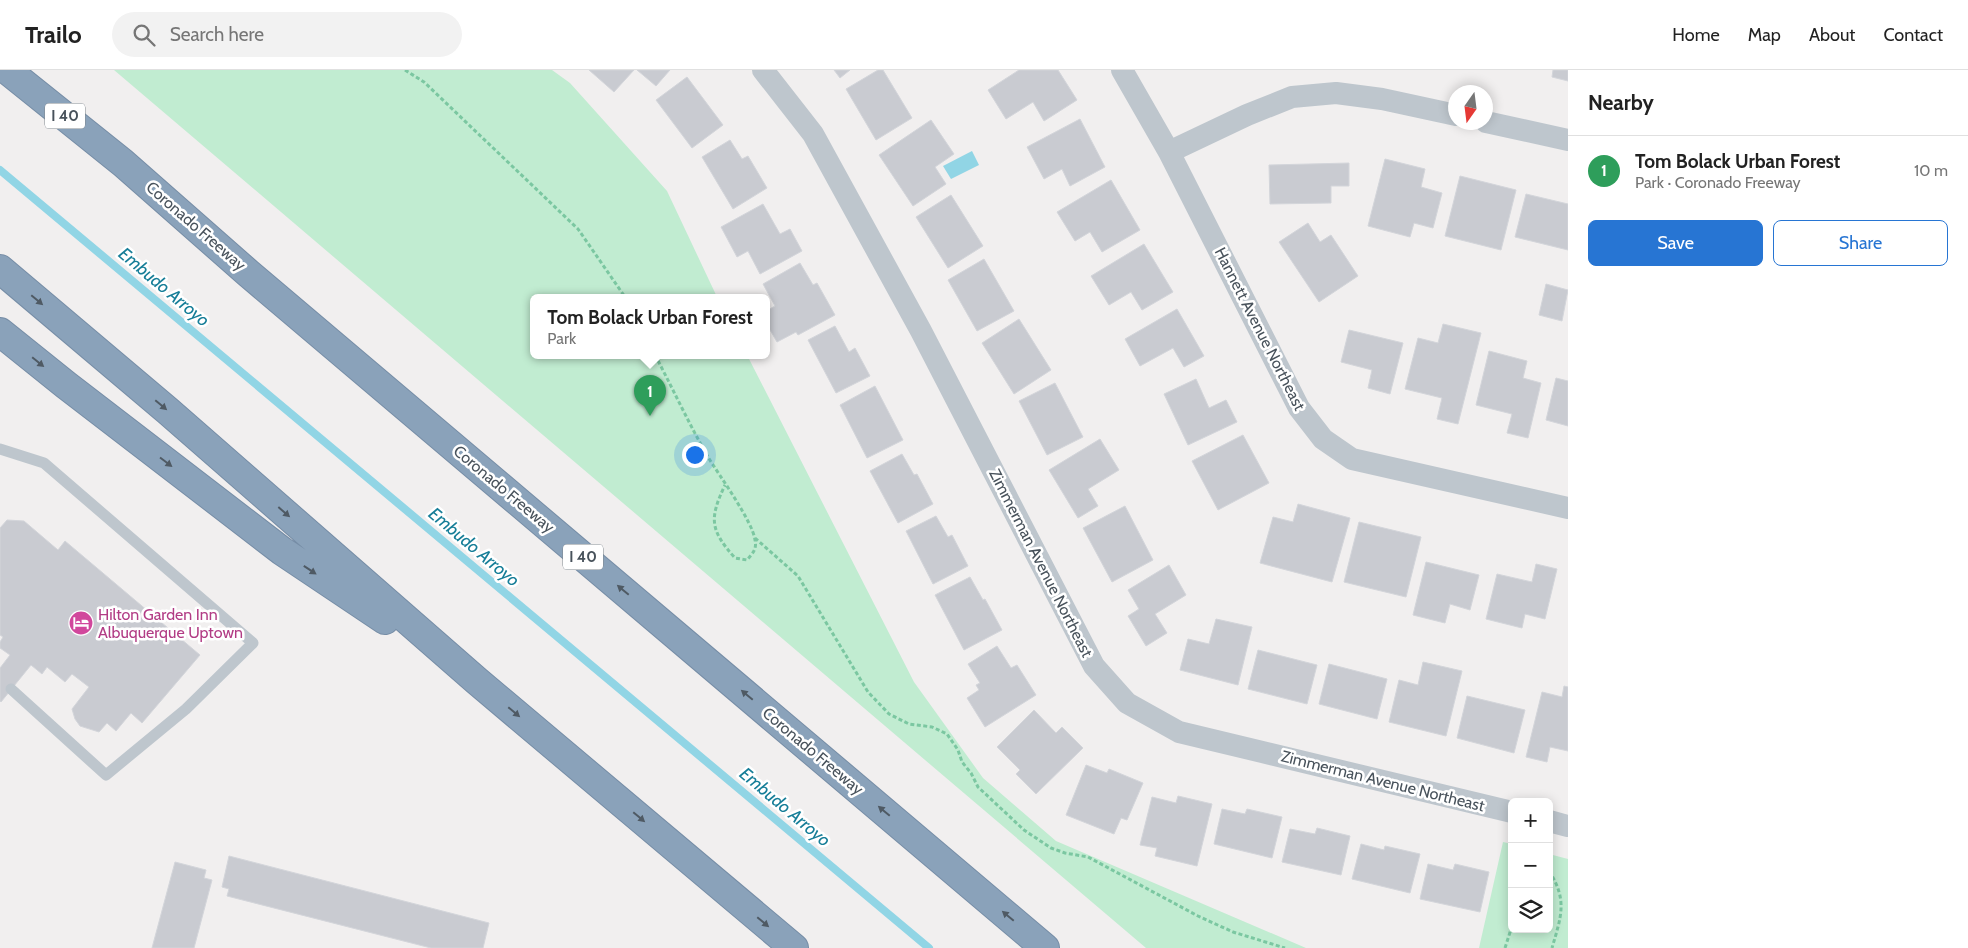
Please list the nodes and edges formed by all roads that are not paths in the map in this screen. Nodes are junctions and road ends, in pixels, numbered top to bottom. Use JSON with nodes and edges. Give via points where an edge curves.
{"nodes":[{"id":1,"x":7,"y":70,"type":"edge"},
{"id":2,"x":33,"y":70,"type":"edge"},
{"id":3,"x":763,"y":70,"type":"edge"},
{"id":4,"x":1122,"y":70,"type":"edge"},
{"id":5,"x":1448,"y":113,"type":"edge"},
{"id":6,"x":1493,"y":124,"type":"edge"},
{"id":7,"x":1568,"y":140,"type":"edge"},
{"id":8,"x":1169,"y":152,"type":"junction"},
{"id":9,"x":123,"y":162,"type":"junction"},
{"id":10,"x":0,"y":269,"type":"edge"},
{"id":11,"x":0,"y":332,"type":"edge"},
{"id":12,"x":0,"y":449,"type":"edge"},
{"id":13,"x":1568,"y":508,"type":"edge"},
{"id":14,"x":477,"y":681,"type":"junction"},
{"id":15,"x":11,"y":689,"type":"dead end"},
{"id":16,"x":1508,"y":811,"type":"edge"},
{"id":17,"x":1553,"y":822,"type":"edge"},
{"id":18,"x":1568,"y":826,"type":"edge"},
{"id":19,"x":794,"y":948,"type":"edge"},
{"id":20,"x":1045,"y":948,"type":"edge"}],
"edges":[{"from":1,"to":9,"type":"highway","name":"Coronado Freeway","number":"I 40"},
{"from":2,"to":9,"type":"highway"},
{"from":3,"to":16,"type":"street","name":"Zimmerman Avenue Northeast","via":[[812,134],[921,331],[1094,666],[1127,703],[1179,732]]},
{"from":4,"to":8,"type":"street","name":"Hannett Avenue Northeast"},
{"from":5,"to":8,"type":"street","via":[[1382,98],[1336,93],[1292,97]]},
{"from":6,"to":7,"type":"street"},
{"from":8,"to":13,"type":"street","name":"Hannett Avenue Northeast","via":[[1300,408],[1323,439],[1352,460]]},
{"from":20,"to":9,"type":"highway","name":"Coronado Freeway","number":"I 40","one_way":true,"via":[[255,279]]},
{"from":10,"to":14,"type":"highway","one_way":true},
{"from":11,"to":14,"type":"highway","one_way":true,"via":[[282,551]]},
{"from":12,"to":15,"type":"lane","via":[[44,463],[253,643],[186,709],[106,775]]},
{"from":14,"to":19,"type":"highway","one_way":true},
{"from":17,"to":18,"type":"street"}]}
